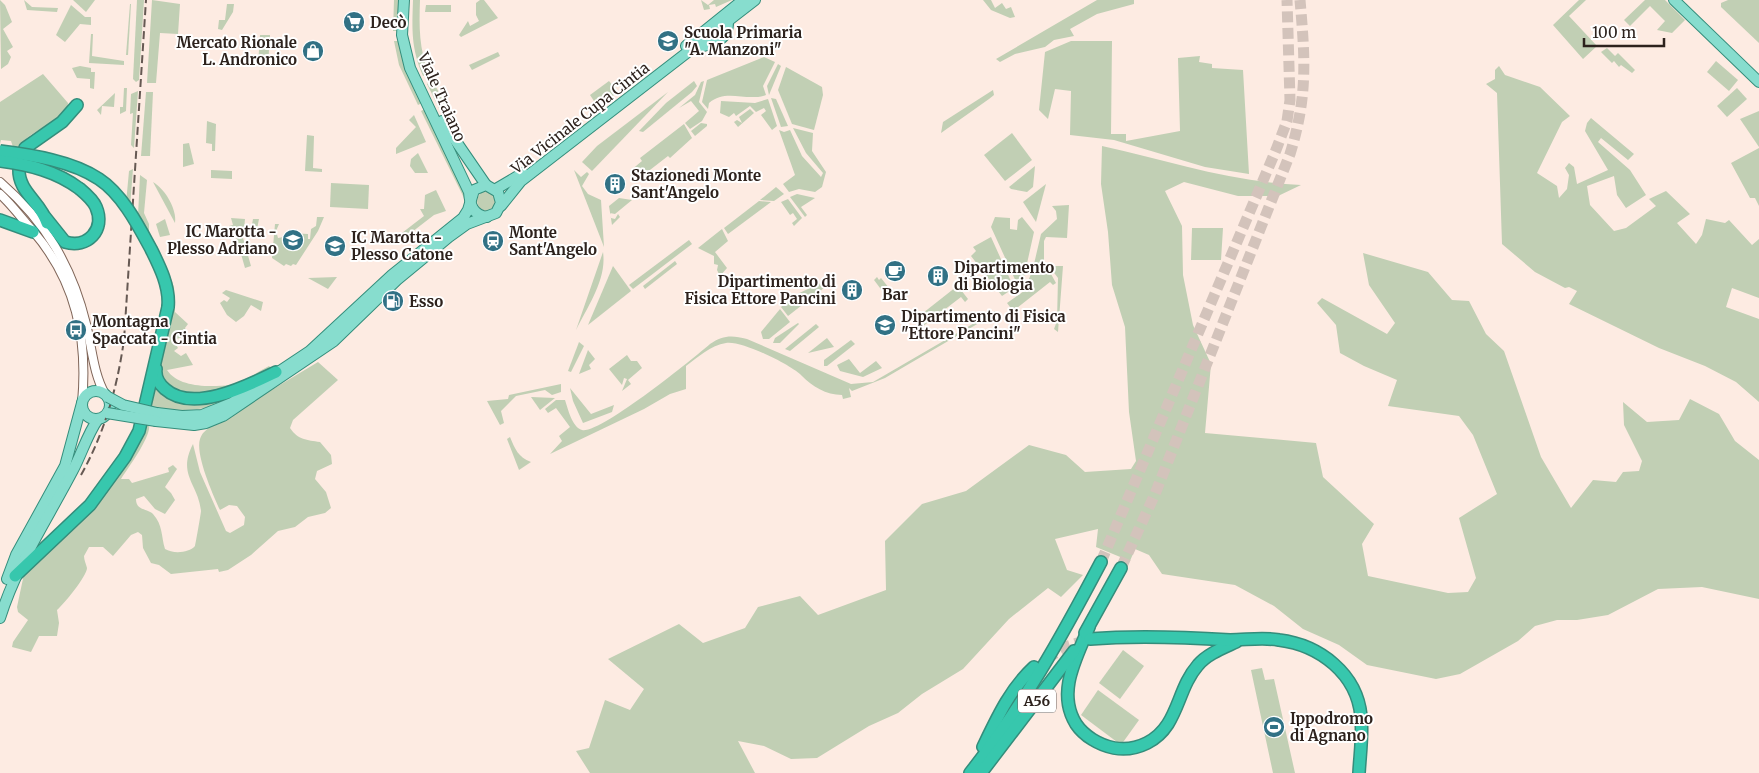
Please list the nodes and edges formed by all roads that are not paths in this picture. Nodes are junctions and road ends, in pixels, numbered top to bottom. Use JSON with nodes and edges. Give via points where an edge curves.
{"nodes":[{"id":1,"x":404,"y":0,"type":"edge"},
{"id":2,"x":410,"y":0,"type":"edge"},
{"id":3,"x":743,"y":0,"type":"edge"},
{"id":4,"x":755,"y":0,"type":"edge"},
{"id":5,"x":1674,"y":0,"type":"edge"},
{"id":6,"x":405,"y":35,"type":"junction"},
{"id":7,"x":695,"y":44,"type":"junction"},
{"id":8,"x":1759,"y":82,"type":"edge"},
{"id":9,"x":429,"y":104,"type":"junction"},
{"id":10,"x":77,"y":106,"type":"dead end"},
{"id":11,"x":25,"y":148,"type":"dead end"},
{"id":12,"x":0,"y":151,"type":"edge"},
{"id":13,"x":0,"y":161,"type":"edge"},
{"id":14,"x":19,"y":169,"type":"dead end"},
{"id":15,"x":0,"y":182,"type":"edge"},
{"id":16,"x":491,"y":187,"type":"junction"},
{"id":17,"x":0,"y":194,"type":"edge"},
{"id":18,"x":470,"y":202,"type":"junction"},
{"id":19,"x":499,"y":209,"type":"junction"},
{"id":20,"x":46,"y":217,"type":"junction"},
{"id":21,"x":487,"y":217,"type":"junction"},
{"id":22,"x":0,"y":220,"type":"edge"},
{"id":23,"x":33,"y":232,"type":"junction"},
{"id":24,"x":51,"y":237,"type":"junction"},
{"id":25,"x":351,"y":316,"type":"junction"},
{"id":26,"x":349,"y":327,"type":"junction"},
{"id":27,"x":157,"y":360,"type":"junction"},
{"id":28,"x":276,"y":372,"type":"junction"},
{"id":29,"x":106,"y":396,"type":"junction"},
{"id":30,"x":82,"y":403,"type":"junction"},
{"id":31,"x":107,"y":413,"type":"junction"},
{"id":32,"x":157,"y":417,"type":"junction"},
{"id":33,"x":98,"y":419,"type":"junction"},
{"id":34,"x":69,"y":468,"type":"junction"},
{"id":35,"x":1101,"y":562,"type":"tunnel mouth"},
{"id":36,"x":1121,"y":568,"type":"tunnel mouth"},
{"id":37,"x":15,"y":576,"type":"junction"},
{"id":38,"x":0,"y":596,"type":"edge"},
{"id":39,"x":0,"y":618,"type":"edge"},
{"id":40,"x":1089,"y":627,"type":"junction"},
{"id":41,"x":1090,"y":640,"type":"tunnel mouth"},
{"id":42,"x":1241,"y":640,"type":"junction"},
{"id":43,"x":1034,"y":667,"type":"tunnel mouth"},
{"id":44,"x":975,"y":771,"type":"edge"},
{"id":45,"x":1359,"y":773,"type":"edge"}],
"edges":[{"from":1,"to":6,"type":"main road","name":"Viale Traiano"},
{"from":2,"to":6,"type":"main road","name":"Viale Traiano"},
{"from":3,"to":7,"type":"main road","name":"Via Vicinale Cupa Cintia"},
{"from":4,"to":7,"type":"main road","via":[[728,21],[726,30],[713,45]]},
{"from":5,"to":8,"type":"main road"},
{"from":6,"to":9,"type":"main road","name":"Viale Traiano","via":[[419,83]]},
{"from":7,"to":16,"type":"main road","name":"Via Vicinale Cupa Cintia","via":[[514,180]]},
{"from":7,"to":19,"type":"main road","name":"Via Vicinale Cupa Cintia","via":[[521,181]]},
{"from":9,"to":16,"type":"main road","name":"Viale Traiano"},
{"from":9,"to":18,"type":"main road","name":"Viale Traiano","via":[[469,192]]},
{"from":10,"to":11,"type":"highway","via":[[62,122]]},
{"from":12,"to":27,"type":"highway","bridge":true,"via":[[30,155],[89,173],[110,189],[142,232],[165,280],[168,307]]},
{"from":13,"to":20,"type":"highway","bridge":true,"via":[[49,171],[66,179],[94,204],[99,224],[90,239],[74,244],[60,238]]},
{"from":14,"to":20,"type":"highway","via":[[24,189]]},
{"from":15,"to":24,"type":"street","via":[[24,202]]},
{"from":16,"to":18,"type":"main road","via":[[474,190]]},
{"from":16,"to":19,"type":"main road","via":[[501,198]]},
{"from":17,"to":23,"type":"street","via":[[15,207]]},
{"from":18,"to":21,"type":"main road","via":[[477,214]]},
{"from":18,"to":25,"type":"main road","via":[[463,218],[392,275]]},
{"from":19,"to":21,"type":"main road"},
{"from":20,"to":24,"type":"highway"},
{"from":21,"to":26,"type":"main road","via":[[467,224],[423,257]]},
{"from":22,"to":23,"type":"highway"},
{"from":23,"to":30,"type":"street","via":[[46,245],[67,283],[79,323],[85,374]]},
{"from":24,"to":29,"type":"street","via":[[73,278],[97,378]]},
{"from":25,"to":26,"type":"main road","via":[[346,320]]},
{"from":25,"to":28,"type":"main road","via":[[310,351]]},
{"from":26,"to":32,"type":"main road","via":[[315,355],[215,420],[194,425]]},
{"from":27,"to":28,"type":"highway","via":[[159,383],[168,392],[185,397],[225,394]]},
{"from":27,"to":37,"type":"highway","via":[[138,431],[125,457],[90,505]]},
{"from":28,"to":32,"type":"main road","via":[[214,412]]},
{"from":29,"to":30,"type":"main road","via":[[93,391]]},
{"from":29,"to":31,"type":"main road","via":[[110,405]]},
{"from":29,"to":32,"type":"main road","bridge":true},
{"from":30,"to":33,"type":"main road","via":[[86,415]]},
{"from":30,"to":34,"type":"main road"},
{"from":31,"to":32,"type":"main road","bridge":true},
{"from":31,"to":33,"type":"main road"},
{"from":33,"to":34,"type":"main road"},
{"from":34,"to":37,"type":"main road"},
{"from":34,"to":38,"type":"main road","via":[[16,555]]},
{"from":35,"to":44,"type":"highway","number":"A56","via":[[1042,670]]},
{"from":36,"to":40,"type":"highway","number":"A56"},
{"from":37,"to":39,"type":"main road"},
{"from":40,"to":42,"type":"highway","via":[[1075,661],[1068,687],[1068,703],[1076,724],[1098,742],[1117,748],[1134,747],[1162,733],[1196,667],[1221,648]]},
{"from":40,"to":44,"type":"highway","number":"A56","via":[[1062,668]]},
{"from":41,"to":42,"type":"highway","via":[[1153,637]]},
{"from":42,"to":45,"type":"highway","via":[[1274,639],[1304,646],[1320,653],[1341,671],[1354,691],[1362,716]]},
{"from":43,"to":44,"type":"highway","via":[[1008,698]]}]}
